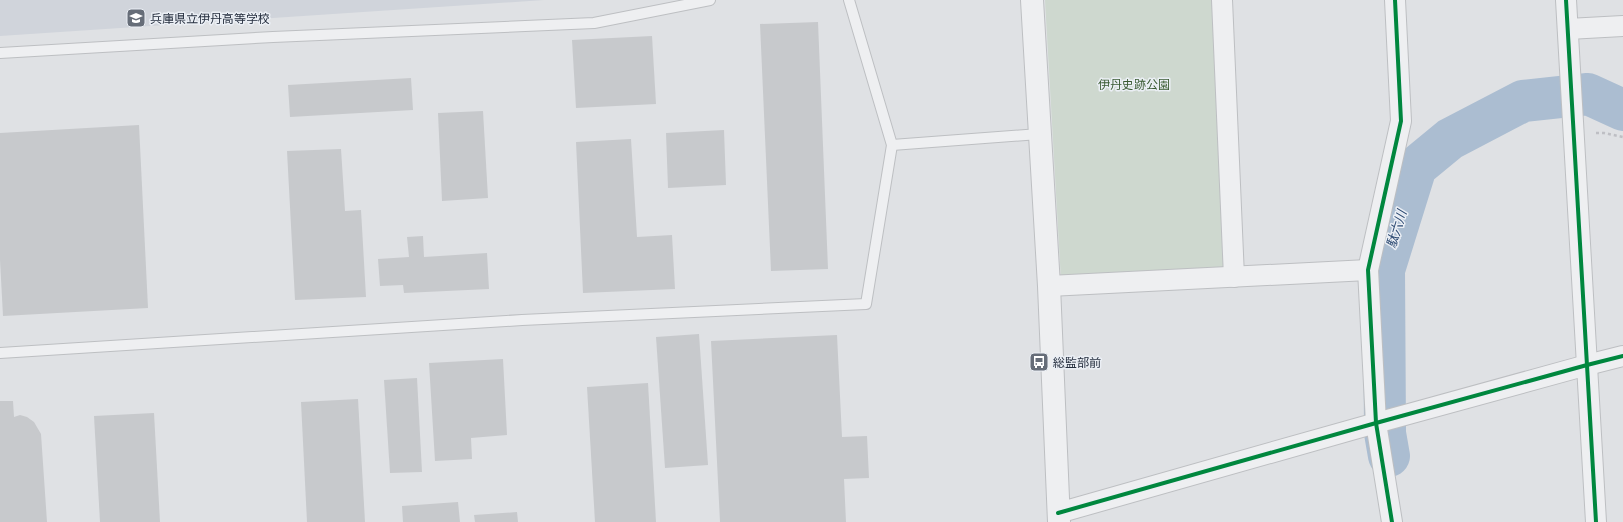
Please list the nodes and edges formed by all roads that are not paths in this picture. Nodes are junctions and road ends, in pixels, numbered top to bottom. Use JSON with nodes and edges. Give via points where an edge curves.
{"nodes":[{"id":1,"x":710,"y":0,"type":"edge"},
{"id":2,"x":849,"y":0,"type":"edge"},
{"id":3,"x":1032,"y":0,"type":"edge"},
{"id":4,"x":1222,"y":0,"type":"edge"},
{"id":5,"x":1395,"y":0,"type":"edge"},
{"id":6,"x":1566,"y":0,"type":"edge"},
{"id":7,"x":1623,"y":26,"type":"edge"},
{"id":8,"x":1568,"y":29,"type":"junction"},
{"id":9,"x":0,"y":53,"type":"edge"},
{"id":10,"x":1039,"y":134,"type":"junction"},
{"id":11,"x":892,"y":145,"type":"junction"},
{"id":12,"x":1368,"y":270,"type":"junction"},
{"id":13,"x":1234,"y":277,"type":"junction"},
{"id":14,"x":1049,"y":286,"type":"junction"},
{"id":15,"x":0,"y":352,"type":"edge"},
{"id":16,"x":1623,"y":356,"type":"edge"},
{"id":17,"x":1587,"y":364,"type":"junction"},
{"id":18,"x":1376,"y":423,"type":"junction"},
{"id":19,"x":1059,"y":517,"type":"edge"},
{"id":20,"x":1392,"y":522,"type":"edge"},
{"id":21,"x":1596,"y":522,"type":"edge"}],
"edges":[{"from":1,"to":9,"type":"lane","via":[[594,23],[266,37]]},
{"from":2,"to":11,"type":"lane"},
{"from":3,"to":10,"type":"street"},
{"from":4,"to":13,"type":"street"},
{"from":5,"to":12,"type":"street","via":[[1400,121]]},
{"from":6,"to":8,"type":"street"},
{"from":7,"to":8,"type":"street"},
{"from":8,"to":17,"type":"street"},
{"from":10,"to":11,"type":"lane"},
{"from":10,"to":14,"type":"street"},
{"from":11,"to":15,"type":"lane","via":[[866,304],[522,320]]},
{"from":12,"to":13,"type":"street"},
{"from":12,"to":18,"type":"street"},
{"from":13,"to":14,"type":"street"},
{"from":14,"to":19,"type":"street"},
{"from":16,"to":17,"type":"street"},
{"from":17,"to":18,"type":"street"},
{"from":17,"to":21,"type":"street"},
{"from":18,"to":19,"type":"street"},
{"from":18,"to":20,"type":"street"}]}
